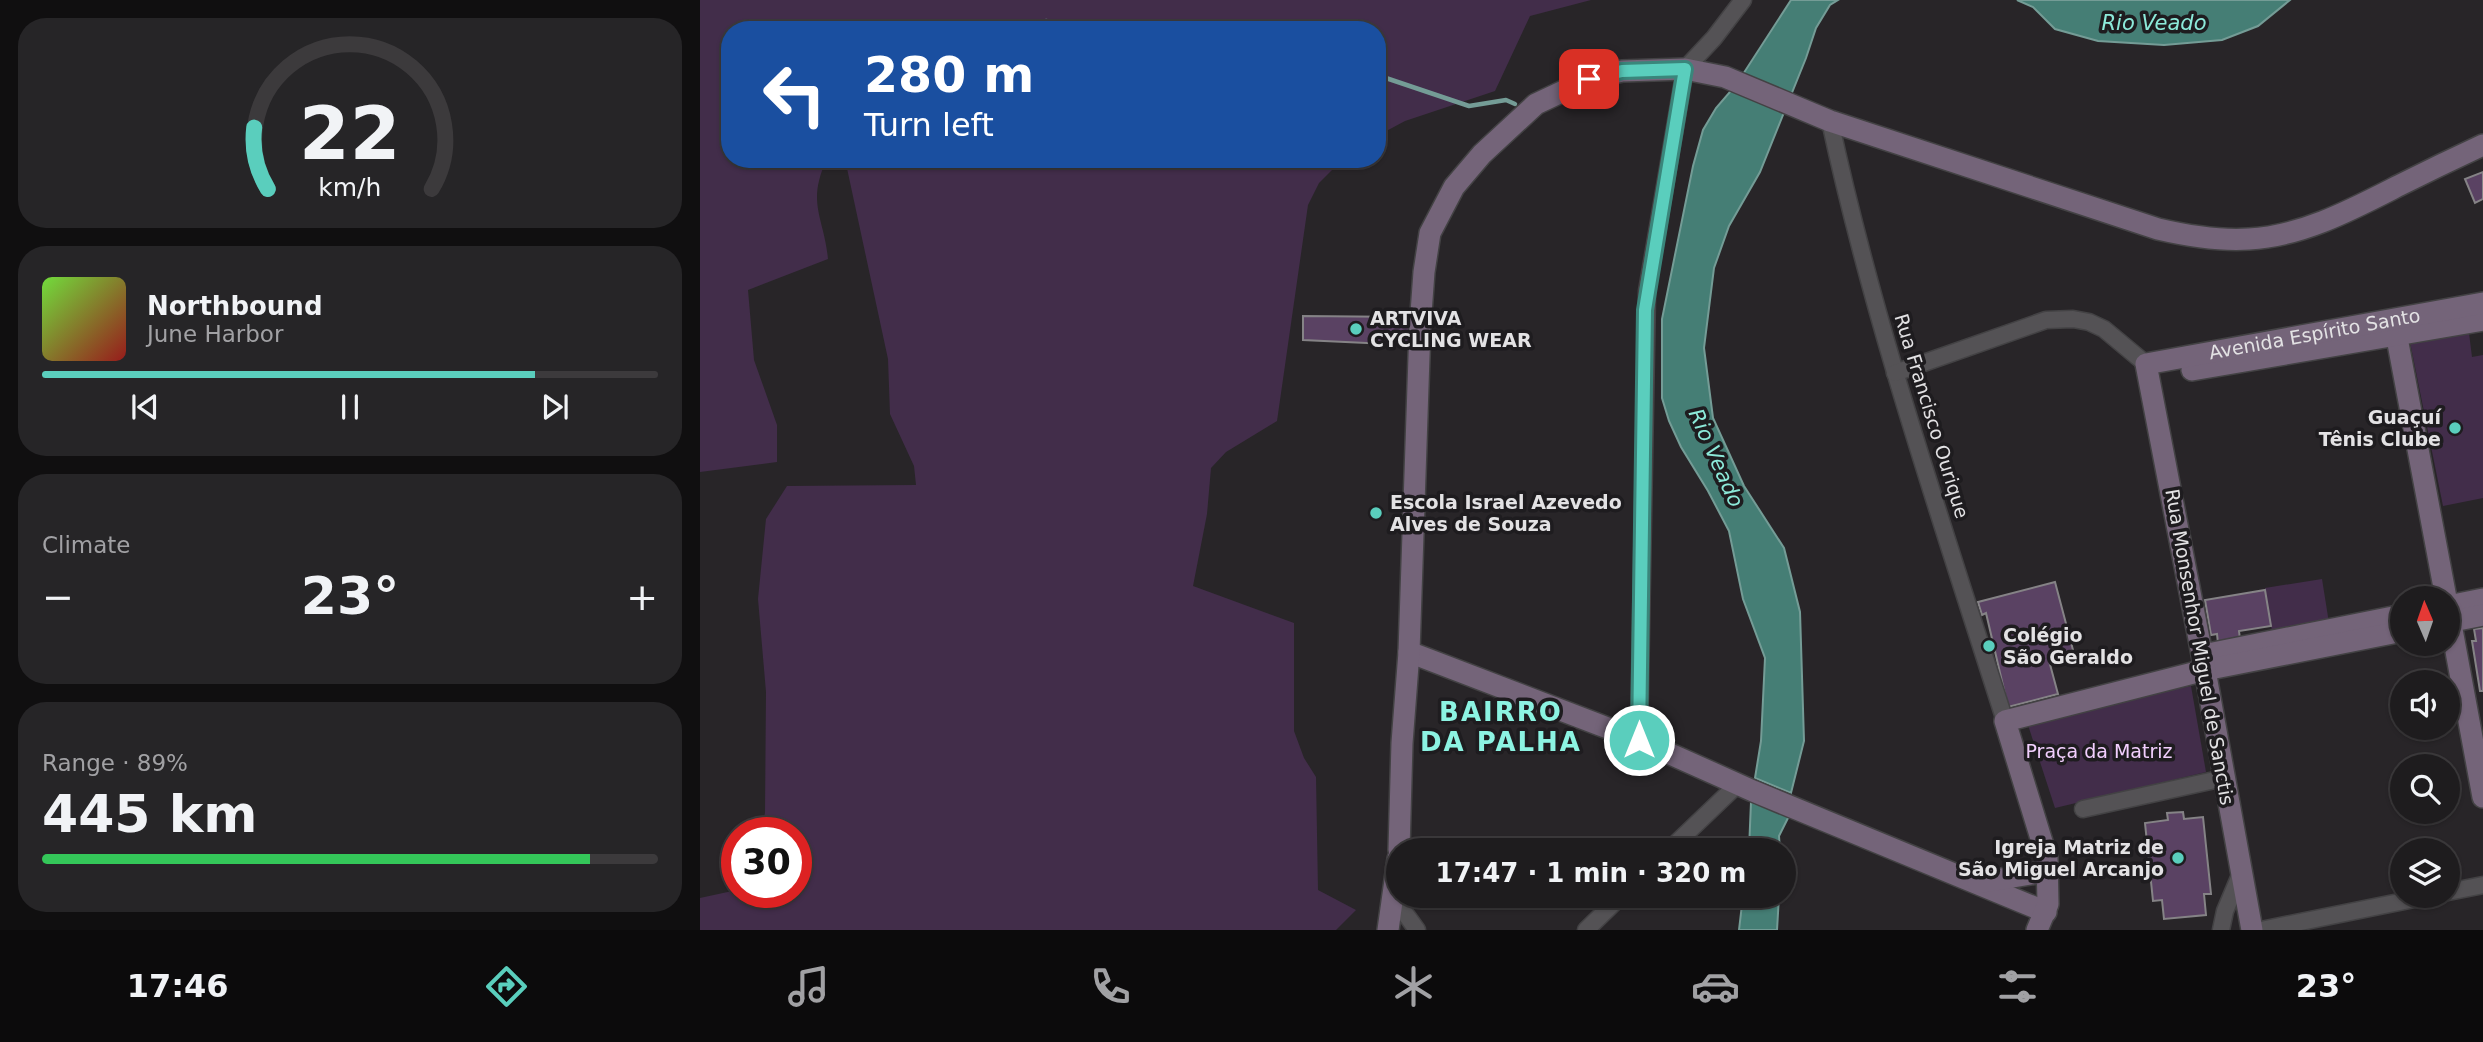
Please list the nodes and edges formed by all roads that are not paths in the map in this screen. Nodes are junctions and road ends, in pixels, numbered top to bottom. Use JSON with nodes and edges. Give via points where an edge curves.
{"nodes":[{"id":1,"x":1743,"y":0,"type":"edge"},
{"id":2,"x":1685,"y":69,"type":"junction"},
{"id":3,"x":1830,"y":121,"type":"junction"},
{"id":4,"x":2483,"y":145,"type":"edge"},
{"id":5,"x":2483,"y":303,"type":"edge"},
{"id":6,"x":2483,"y":320,"type":"edge"},
{"id":7,"x":2395,"y":328,"type":"junction"},
{"id":8,"x":2148,"y":370,"type":"junction"},
{"id":9,"x":1895,"y":373,"type":"junction"},
{"id":10,"x":2444,"y":586,"type":"edge"},
{"id":11,"x":2483,"y":599,"type":"edge"},
{"id":12,"x":2460,"y":609,"type":"edge"},
{"id":13,"x":2460,"y":614,"type":"edge"},
{"id":14,"x":2483,"y":615,"type":"edge"},
{"id":15,"x":2390,"y":618,"type":"edge"},
{"id":16,"x":2390,"y":633,"type":"edge"},
{"id":17,"x":1409,"y":652,"type":"junction"},
{"id":18,"x":2457,"y":656,"type":"edge"},
{"id":19,"x":2204,"y":663,"type":"junction"},
{"id":20,"x":2005,"y":721,"type":"junction"},
{"id":21,"x":1639,"y":740,"type":"junction"},
{"id":22,"x":2224,"y":778,"type":"junction"},
{"id":23,"x":1746,"y":787,"type":"junction"},
{"id":24,"x":2483,"y":797,"type":"edge"},
{"id":25,"x":2083,"y":809,"type":"dead end"},
{"id":26,"x":1399,"y":838,"type":"edge"},
{"id":27,"x":1684,"y":838,"type":"edge"},
{"id":28,"x":2049,"y":871,"type":"junction"},
{"id":29,"x":2241,"y":873,"type":"junction"},
{"id":30,"x":1978,"y":883,"type":"junction"},
{"id":31,"x":2483,"y":885,"type":"edge"},
{"id":32,"x":2460,"y":890,"type":"edge"},
{"id":33,"x":2390,"y":904,"type":"edge"},
{"id":34,"x":1392,"y":908,"type":"edge"},
{"id":35,"x":1401,"y":908,"type":"edge"},
{"id":36,"x":1609,"y":908,"type":"edge"},
{"id":37,"x":2042,"y":921,"type":"edge"},
{"id":38,"x":1388,"y":930,"type":"edge"},
{"id":39,"x":1417,"y":930,"type":"edge"},
{"id":40,"x":1586,"y":930,"type":"edge"},
{"id":41,"x":2221,"y":930,"type":"edge"},
{"id":42,"x":2252,"y":930,"type":"edge"},
{"id":43,"x":2261,"y":930,"type":"edge"}],
"edges":[{"from":1,"to":2,"type":"street"},
{"from":2,"to":3,"type":"street","via":[[1725,78]]},
{"from":2,"to":17,"type":"street","via":[[1622,71],[1589,79],[1536,104],[1454,187],[1430,233],[1419,340]]},
{"from":2,"to":21,"type":"street","via":[[1645,310]]},
{"from":3,"to":4,"type":"street","via":[[2158,229],[2217,239],[2251,239],[2309,226]]},
{"from":3,"to":9,"type":"street","name":"Rua Francisco Ourique"},
{"from":5,"to":7,"type":"street","name":"Avenida Espírito Santo"},
{"from":6,"to":7,"type":"street","name":"Avenida Espírito Santo"},
{"from":7,"to":8,"type":"street","name":"Avenida Espírito Santo"},
{"from":7,"to":10,"type":"street"},
{"from":8,"to":9,"type":"street","via":[[2104,329],[2073,319],[2046,320]]},
{"from":8,"to":19,"type":"street","name":"Rua Monsenhor Miguel de Sanctis"},
{"from":9,"to":20,"type":"street","name":"Rua Francisco Ourique"},
{"from":11,"to":12,"type":"street"},
{"from":13,"to":14,"type":"street"},
{"from":15,"to":19,"type":"street"},
{"from":16,"to":19,"type":"street"},
{"from":17,"to":21,"type":"street"},
{"from":17,"to":26,"type":"street"},
{"from":18,"to":24,"type":"street"},
{"from":19,"to":20,"type":"street"},
{"from":19,"to":22,"type":"street","name":"Rua Monsenhor Miguel de Sanctis"},
{"from":20,"to":28,"type":"street"},
{"from":21,"to":23,"type":"street"},
{"from":22,"to":25,"type":"street"},
{"from":22,"to":29,"type":"street","name":"Rua Monsenhor Miguel de Sanctis"},
{"from":23,"to":27,"type":"street"},
{"from":23,"to":30,"type":"street"},
{"from":28,"to":30,"type":"street"},
{"from":28,"to":37,"type":"street"},
{"from":29,"to":41,"type":"street"},
{"from":29,"to":42,"type":"street","name":"Rua Monsenhor Miguel de Sanctis"},
{"from":30,"to":37,"type":"street"},
{"from":31,"to":32,"type":"street"},
{"from":33,"to":43,"type":"street"},
{"from":34,"to":38,"type":"street"},
{"from":35,"to":39,"type":"street"},
{"from":36,"to":40,"type":"street"}]}
